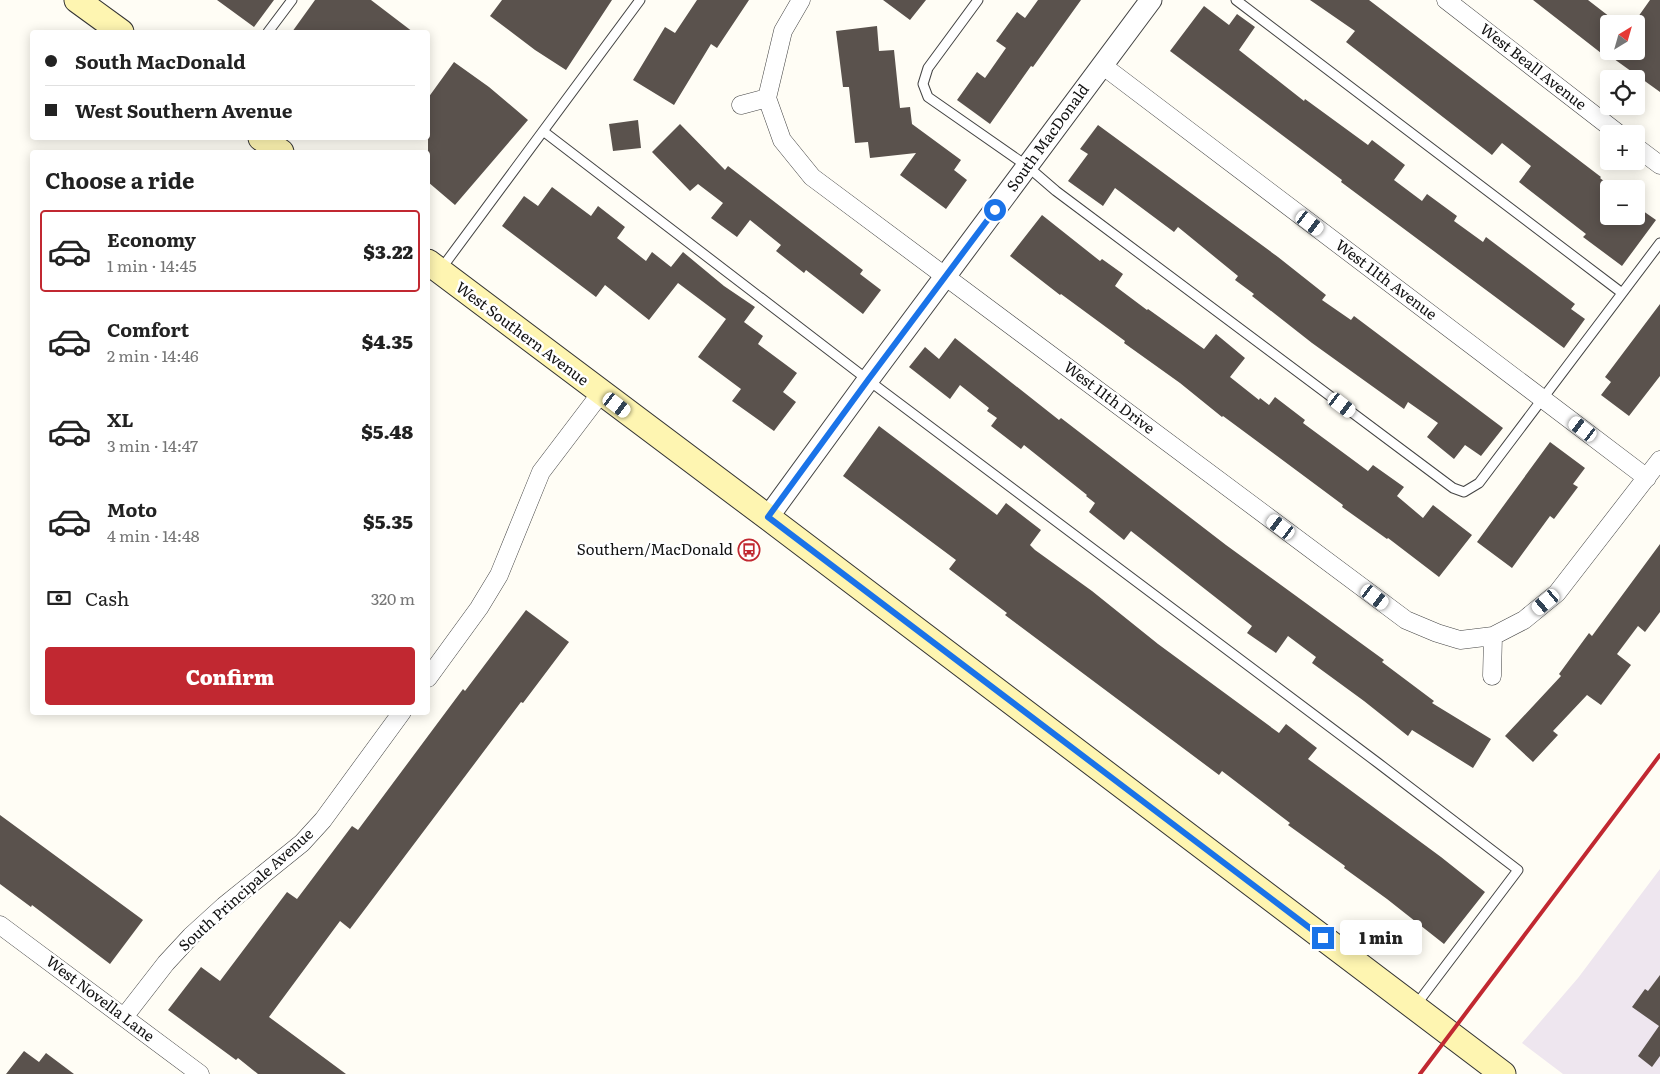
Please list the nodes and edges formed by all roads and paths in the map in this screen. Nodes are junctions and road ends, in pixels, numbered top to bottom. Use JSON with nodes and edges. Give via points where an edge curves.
{"nodes":[{"id":1,"x":77,"y":0,"type":"edge"},
{"id":2,"x":292,"y":0,"type":"edge"},
{"id":3,"x":640,"y":0,"type":"edge"},
{"id":4,"x":801,"y":0,"type":"edge"},
{"id":5,"x":978,"y":0,"type":"edge"},
{"id":6,"x":1151,"y":0,"type":"edge"},
{"id":7,"x":1236,"y":0,"type":"edge"},
{"id":8,"x":1446,"y":0,"type":"edge"},
{"id":9,"x":118,"y":30,"type":"edge"},
{"id":10,"x":270,"y":30,"type":"edge"},
{"id":11,"x":1102,"y":65,"type":"junction"},
{"id":12,"x":767,"y":98,"type":"junction"},
{"id":13,"x":741,"y":105,"type":"dead end"},
{"id":14,"x":1607,"y":125,"type":"edge"},
{"id":15,"x":544,"y":131,"type":"junction"},
{"id":16,"x":264,"y":140,"type":"edge"},
{"id":17,"x":278,"y":150,"type":"edge"},
{"id":18,"x":1645,"y":154,"type":"edge"},
{"id":19,"x":1027,"y":166,"type":"junction"},
{"id":20,"x":1660,"y":166,"type":"edge"},
{"id":21,"x":1660,"y":243,"type":"edge"},
{"id":22,"x":434,"y":267,"type":"edge"},
{"id":23,"x":946,"y":276,"type":"junction"},
{"id":24,"x":1622,"y":293,"type":"junction"},
{"id":25,"x":868,"y":380,"type":"junction"},
{"id":26,"x":602,"y":393,"type":"junction"},
{"id":27,"x":1542,"y":398,"type":"junction"},
{"id":28,"x":1660,"y":460,"type":"edge"},
{"id":29,"x":1647,"y":478,"type":"junction"},
{"id":30,"x":768,"y":517,"type":"junction"},
{"id":31,"x":1493,"y":636,"type":"junction"},
{"id":32,"x":430,"y":675,"type":"edge"},
{"id":33,"x":1492,"y":676,"type":"dead end"},
{"id":34,"x":400,"y":715,"type":"edge"},
{"id":35,"x":1,"y":927,"type":"edge"},
{"id":36,"x":1415,"y":1007,"type":"junction"},
{"id":37,"x":124,"y":1017,"type":"junction"},
{"id":38,"x":1499,"y":1073,"type":"edge"},
{"id":39,"x":200,"y":1074,"type":"edge"}],
"edges":[{"from":1,"to":9,"type":"main road"},
{"from":2,"to":10,"type":"lane"},
{"from":3,"to":15,"type":"lane"},
{"from":4,"to":12,"type":"street","via":[[783,31]]},
{"from":5,"to":19,"type":"lane","via":[[928,68],[923,84],[928,97]]},
{"from":6,"to":11,"type":"street","name":"South MacDonald"},
{"from":7,"to":24,"type":"lane"},
{"from":8,"to":14,"type":"street","name":"West Beall Avenue"},
{"from":11,"to":19,"type":"street","name":"South MacDonald"},
{"from":11,"to":27,"type":"street","name":"West 11th Avenue"},
{"from":12,"to":13,"type":"street"},
{"from":12,"to":23,"type":"street","name":"West 11th Drive","via":[[782,140],[812,177]]},
{"from":15,"to":22,"type":"lane"},
{"from":15,"to":25,"type":"lane"},
{"from":16,"to":17,"type":"main road"},
{"from":18,"to":20,"type":"street"},
{"from":19,"to":23,"type":"street","name":"South MacDonald"},
{"from":19,"to":27,"type":"lane","via":[[1453,488],[1464,492],[1479,483]]},
{"from":21,"to":24,"type":"lane"},
{"from":22,"to":26,"type":"main road","name":"West Southern Avenue"},
{"from":23,"to":25,"type":"street","name":"South MacDonald"},
{"from":23,"to":31,"type":"street","name":"West 11th Drive","via":[[1406,620],[1460,640]]},
{"from":24,"to":27,"type":"lane"},
{"from":25,"to":30,"type":"street","name":"South MacDonald"},
{"from":25,"to":36,"type":"lane","via":[[1518,870]]},
{"from":26,"to":30,"type":"main road","name":"West Southern Avenue"},
{"from":26,"to":32,"type":"street","via":[[540,472],[499,574],[479,608]]},
{"from":27,"to":29,"type":"street","name":"West 11th Avenue"},
{"from":28,"to":29,"type":"street"},
{"from":29,"to":31,"type":"street","via":[[1557,593],[1524,620]]},
{"from":30,"to":36,"type":"main road","name":"West Southern Avenue"},
{"from":31,"to":33,"type":"street"},
{"from":34,"to":37,"type":"street","name":"South Principale Avenue","via":[[323,820],[302,843],[191,936],[166,962]]},
{"from":35,"to":37,"type":"street","name":"West Novella Lane"},
{"from":36,"to":38,"type":"main road","name":"West Southern Avenue"},
{"from":37,"to":39,"type":"street","name":"West Novella Lane"}]}
